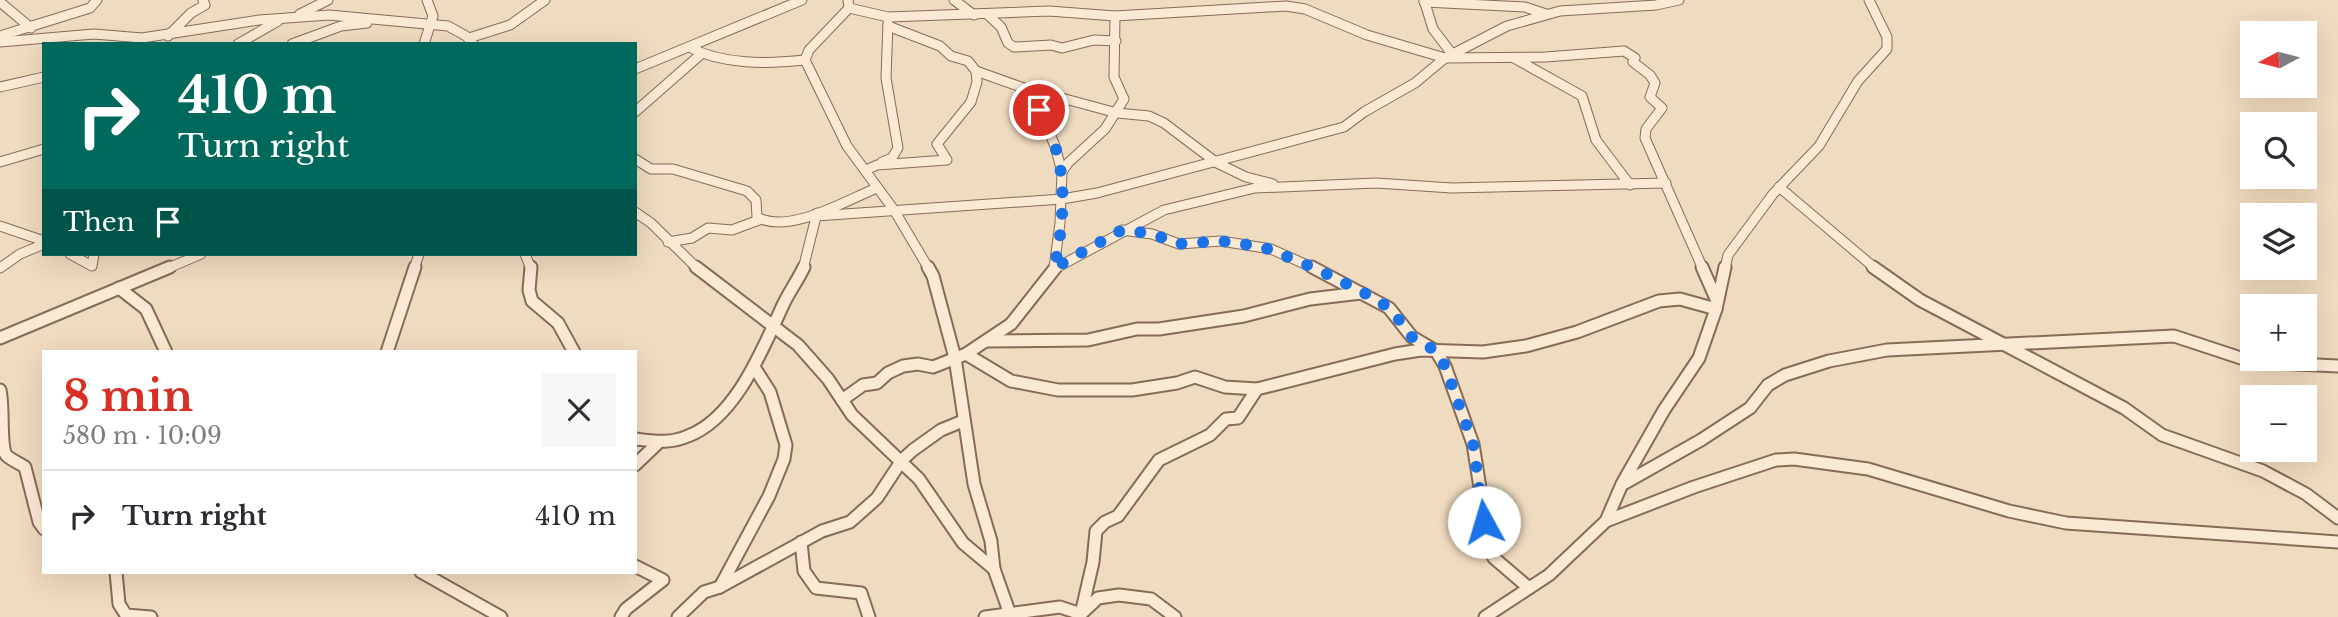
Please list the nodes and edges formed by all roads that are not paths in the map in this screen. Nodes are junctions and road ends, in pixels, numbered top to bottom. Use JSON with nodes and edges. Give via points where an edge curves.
{"nodes":[{"id":1,"x":97,"y":0,"type":"edge"},
{"id":2,"x":203,"y":0,"type":"edge"},
{"id":3,"x":328,"y":0,"type":"edge"},
{"id":4,"x":427,"y":0,"type":"edge"},
{"id":5,"x":545,"y":0,"type":"edge"},
{"id":6,"x":802,"y":0,"type":"edge"},
{"id":7,"x":954,"y":0,"type":"edge"},
{"id":8,"x":1032,"y":0,"type":"edge"},
{"id":9,"x":1174,"y":0,"type":"edge"},
{"id":10,"x":1679,"y":0,"type":"edge"},
{"id":11,"x":1870,"y":0,"type":"edge"},
{"id":12,"x":1424,"y":1,"type":"edge"},
{"id":13,"x":0,"y":2,"type":"edge"},
{"id":14,"x":848,"y":4,"type":"edge"},
{"id":15,"x":1033,"y":11,"type":"junction"},
{"id":16,"x":1170,"y":12,"type":"junction"},
{"id":17,"x":986,"y":14,"type":"junction"},
{"id":18,"x":1546,"y":14,"type":"junction"},
{"id":19,"x":974,"y":15,"type":"junction"},
{"id":20,"x":1115,"y":16,"type":"junction"},
{"id":21,"x":290,"y":17,"type":"junction"},
{"id":22,"x":384,"y":22,"type":"junction"},
{"id":23,"x":888,"y":22,"type":"junction"},
{"id":24,"x":432,"y":25,"type":"junction"},
{"id":25,"x":31,"y":28,"type":"junction"},
{"id":26,"x":171,"y":34,"type":"junction"},
{"id":27,"x":0,"y":36,"type":"edge"},
{"id":28,"x":471,"y":41,"type":"edge"},
{"id":29,"x":1116,"y":41,"type":"junction"},
{"id":30,"x":0,"y":42,"type":"edge"},
{"id":31,"x":156,"y":42,"type":"edge"},
{"id":32,"x":241,"y":42,"type":"edge"},
{"id":33,"x":297,"y":42,"type":"edge"},
{"id":34,"x":425,"y":42,"type":"edge"},
{"id":35,"x":689,"y":47,"type":"junction"},
{"id":36,"x":700,"y":55,"type":"junction"},
{"id":37,"x":1449,"y":56,"type":"junction"},
{"id":38,"x":1510,"y":56,"type":"junction"},
{"id":39,"x":805,"y":60,"type":"junction"},
{"id":40,"x":637,"y":68,"type":"edge"},
{"id":41,"x":976,"y":71,"type":"junction"},
{"id":42,"x":42,"y":78,"type":"edge"},
{"id":43,"x":42,"y":85,"type":"edge"},
{"id":44,"x":0,"y":88,"type":"edge"},
{"id":45,"x":1031,"y":89,"type":"junction"},
{"id":46,"x":637,"y":111,"type":"edge"},
{"id":47,"x":1117,"y":113,"type":"junction"},
{"id":48,"x":42,"y":150,"type":"edge"},
{"id":49,"x":637,"y":160,"type":"edge"},
{"id":50,"x":0,"y":162,"type":"edge"},
{"id":51,"x":1217,"y":163,"type":"junction"},
{"id":52,"x":871,"y":167,"type":"junction"},
{"id":53,"x":1062,"y":172,"type":"junction"},
{"id":54,"x":1666,"y":183,"type":"junction"},
{"id":55,"x":1630,"y":185,"type":"junction"},
{"id":56,"x":1282,"y":186,"type":"junction"},
{"id":57,"x":1779,"y":187,"type":"junction"},
{"id":58,"x":877,"y":188,"type":"junction"},
{"id":59,"x":1062,"y":199,"type":"junction"},
{"id":60,"x":894,"y":210,"type":"junction"},
{"id":61,"x":637,"y":213,"type":"edge"},
{"id":62,"x":817,"y":214,"type":"junction"},
{"id":63,"x":759,"y":220,"type":"junction"},
{"id":64,"x":0,"y":226,"type":"edge"},
{"id":65,"x":1122,"y":230,"type":"junction"},
{"id":66,"x":42,"y":241,"type":"edge"},
{"id":67,"x":668,"y":242,"type":"junction"},
{"id":68,"x":42,"y":243,"type":"edge"},
{"id":69,"x":74,"y":256,"type":"edge"},
{"id":70,"x":94,"y":256,"type":"edge"},
{"id":71,"x":196,"y":256,"type":"edge"},
{"id":72,"x":418,"y":256,"type":"edge"},
{"id":73,"x":526,"y":256,"type":"edge"},
{"id":74,"x":0,"y":268,"type":"edge"},
{"id":75,"x":1054,"y":268,"type":"junction"},
{"id":76,"x":119,"y":288,"type":"junction"},
{"id":77,"x":1364,"y":293,"type":"junction"},
{"id":78,"x":1716,"y":305,"type":"junction"},
{"id":79,"x":775,"y":327,"type":"junction"},
{"id":80,"x":0,"y":338,"type":"edge"},
{"id":81,"x":987,"y":341,"type":"junction"},
{"id":82,"x":2006,"y":345,"type":"junction"},
{"id":83,"x":165,"y":350,"type":"edge"},
{"id":84,"x":388,"y":350,"type":"edge"},
{"id":85,"x":572,"y":350,"type":"edge"},
{"id":86,"x":1436,"y":351,"type":"junction"},
{"id":87,"x":967,"y":354,"type":"junction"},
{"id":88,"x":955,"y":359,"type":"junction"},
{"id":89,"x":2338,"y":366,"type":"edge"},
{"id":90,"x":754,"y":367,"type":"junction"},
{"id":91,"x":1257,"y":388,"type":"junction"},
{"id":92,"x":0,"y":390,"type":"edge"},
{"id":93,"x":842,"y":400,"type":"junction"},
{"id":94,"x":963,"y":421,"type":"junction"},
{"id":95,"x":637,"y":439,"type":"edge"},
{"id":96,"x":657,"y":444,"type":"dead end"},
{"id":97,"x":902,"y":460,"type":"junction"},
{"id":98,"x":637,"y":463,"type":"edge"},
{"id":99,"x":1622,"y":484,"type":"junction"},
{"id":100,"x":2338,"y":519,"type":"edge"},
{"id":101,"x":1606,"y":521,"type":"junction"},
{"id":102,"x":42,"y":526,"type":"edge"},
{"id":103,"x":801,"y":542,"type":"junction"},
{"id":104,"x":2338,"y":542,"type":"edge"},
{"id":105,"x":637,"y":567,"type":"edge"},
{"id":106,"x":993,"y":569,"type":"junction"},
{"id":107,"x":116,"y":574,"type":"edge"},
{"id":108,"x":425,"y":574,"type":"edge"},
{"id":109,"x":720,"y":587,"type":"junction"},
{"id":110,"x":1529,"y":588,"type":"junction"},
{"id":111,"x":1081,"y":614,"type":"junction"},
{"id":112,"x":1010,"y":615,"type":"edge"},
{"id":113,"x":151,"y":617,"type":"edge"},
{"id":114,"x":501,"y":617,"type":"edge"},
{"id":115,"x":621,"y":617,"type":"edge"},
{"id":116,"x":678,"y":617,"type":"edge"},
{"id":117,"x":869,"y":617,"type":"edge"},
{"id":118,"x":985,"y":617,"type":"edge"},
{"id":119,"x":1175,"y":617,"type":"edge"},
{"id":120,"x":1485,"y":617,"type":"edge"}],
"edges":[{"from":1,"to":25,"type":"street","via":[[90,8]]},
{"from":2,"to":26,"type":"street","via":[[205,5]]},
{"from":3,"to":21,"type":"street"},
{"from":4,"to":24,"type":"street","via":[[433,9]]},
{"from":5,"to":28,"type":"street","via":[[521,21]]},
{"from":6,"to":35,"type":"street"},
{"from":7,"to":19,"type":"street"},
{"from":8,"to":15,"type":"street"},
{"from":9,"to":16,"type":"street"},
{"from":10,"to":18,"type":"street"},
{"from":11,"to":57,"type":"street","via":[[1887,37],[1887,49],[1858,81],[1819,146]]},
{"from":12,"to":18,"type":"street","via":[[1525,6]]},
{"from":12,"to":37,"type":"street","via":[[1432,29]]},
{"from":13,"to":25,"type":"street"},
{"from":14,"to":23,"type":"street"},
{"from":14,"to":39,"type":"street"},
{"from":15,"to":17,"type":"street"},
{"from":15,"to":20,"type":"street"},
{"from":16,"to":20,"type":"street"},
{"from":16,"to":37,"type":"street","via":[[1297,7],[1367,35]]},
{"from":17,"to":19,"type":"street"},
{"from":17,"to":29,"type":"street","via":[[1014,47],[1062,48],[1094,40]]},
{"from":18,"to":37,"type":"street","via":[[1507,26]]},
{"from":19,"to":23,"type":"street"},
{"from":20,"to":29,"type":"street"},
{"from":21,"to":22,"type":"street","via":[[343,16]]},
{"from":21,"to":26,"type":"street"},
{"from":21,"to":32,"type":"street"},
{"from":22,"to":24,"type":"street"},
{"from":22,"to":33,"type":"street","via":[[341,26]]},
{"from":23,"to":41,"type":"street","via":[[968,61]]},
{"from":23,"to":52,"type":"street","via":[[886,78],[898,148],[892,158]]},
{"from":24,"to":28,"type":"street","via":[[445,25]]},
{"from":24,"to":34,"type":"street"},
{"from":25,"to":27,"type":"street"},
{"from":26,"to":30,"type":"street","via":[[128,39],[94,34]]},
{"from":26,"to":31,"type":"street"},
{"from":29,"to":47,"type":"street","via":[[1114,77],[1125,99]]},
{"from":35,"to":36,"type":"street"},
{"from":35,"to":40,"type":"street"},
{"from":36,"to":39,"type":"street","via":[[777,63]]},
{"from":36,"to":46,"type":"street"},
{"from":37,"to":38,"type":"street"},
{"from":37,"to":51,"type":"street","via":[[1344,127]]},
{"from":38,"to":54,"type":"street","via":[[1624,51],[1635,58],[1633,62],[1655,83],[1650,97],[1662,108],[1646,129],[1646,138]]},
{"from":38,"to":55,"type":"street","via":[[1582,96],[1601,149]]},
{"from":39,"to":52,"type":"street","via":[[847,146]]},
{"from":41,"to":45,"type":"street"},
{"from":41,"to":52,"type":"street","via":[[976,92],[954,128],[937,144],[947,160]]},
{"from":42,"to":44,"type":"street"},
{"from":43,"to":44,"type":"street"},
{"from":45,"to":47,"type":"street"},
{"from":45,"to":53,"type":"street"},
{"from":47,"to":51,"type":"street","via":[[1149,116],[1164,123]]},
{"from":47,"to":53,"type":"street"},
{"from":48,"to":50,"type":"street"},
{"from":49,"to":63,"type":"street","via":[[651,169],[673,169],[747,191],[756,200]]},
{"from":51,"to":56,"type":"street","via":[[1246,177]]},
{"from":51,"to":59,"type":"street"},
{"from":52,"to":58,"type":"street"},
{"from":53,"to":59,"type":"street"},
{"from":54,"to":55,"type":"street"},
{"from":54,"to":78,"type":"street"},
{"from":55,"to":56,"type":"street"},
{"from":56,"to":65,"type":"street","via":[[1164,210]]},
{"from":57,"to":78,"type":"street","via":[[1728,255]]},
{"from":57,"to":82,"type":"street","via":[[1899,286]]},
{"from":58,"to":60,"type":"street"},
{"from":58,"to":62,"type":"street"},
{"from":59,"to":60,"type":"street"},
{"from":59,"to":75,"type":"street"},
{"from":60,"to":62,"type":"street"},
{"from":60,"to":88,"type":"street","via":[[933,276]]},
{"from":61,"to":67,"type":"street"},
{"from":62,"to":63,"type":"street","via":[[782,223]]},
{"from":62,"to":79,"type":"street","via":[[800,278]]},
{"from":63,"to":67,"type":"street","via":[[732,230],[708,228],[692,238]]},
{"from":64,"to":66,"type":"street"},
{"from":65,"to":75,"type":"street"},
{"from":65,"to":77,"type":"street","via":[[1153,234],[1179,244],[1221,241],[1263,247]]},
{"from":67,"to":79,"type":"street"},
{"from":68,"to":74,"type":"street"},
{"from":69,"to":70,"type":"street","via":[[92,266]]},
{"from":71,"to":76,"type":"street"},
{"from":72,"to":84,"type":"street"},
{"from":73,"to":85,"type":"street","via":[[532,267],[530,299],[557,321]]},
{"from":75,"to":81,"type":"street","via":[[1010,324]]},
{"from":76,"to":80,"type":"street"},
{"from":76,"to":83,"type":"street","via":[[146,309]]},
{"from":77,"to":81,"type":"street","via":[[1098,339]]},
{"from":77,"to":86,"type":"street","via":[[1389,308],[1412,337]]},
{"from":78,"to":86,"type":"street","via":[[1659,301],[1526,346],[1483,352]]},
{"from":78,"to":99,"type":"street","via":[[1699,358]]},
{"from":79,"to":90,"type":"street"},
{"from":79,"to":93,"type":"street","via":[[805,351]]},
{"from":81,"to":87,"type":"street"},
{"from":82,"to":89,"type":"street","via":[[2174,336],[2266,364]]},
{"from":82,"to":99,"type":"street","via":[[1887,350],[1785,375],[1768,385],[1750,408]]},
{"from":82,"to":100,"type":"street","via":[[2142,419],[2162,435],[2284,481]]},
{"from":86,"to":91,"type":"street","via":[[1395,354]]},
{"from":86,"to":110,"type":"street","via":[[1473,444],[1490,551]]},
{"from":87,"to":88,"type":"street"},
{"from":87,"to":91,"type":"street","via":[[1004,378],[1052,389],[1154,387],[1195,377],[1225,387]]},
{"from":88,"to":93,"type":"street","via":[[933,367],[909,365],[885,373],[877,383],[863,385]]},
{"from":88,"to":94,"type":"street"},
{"from":90,"to":95,"type":"street","via":[[724,409],[702,428],[661,442]]},
{"from":90,"to":109,"type":"street","via":[[774,398],[786,447],[774,483]]},
{"from":91,"to":111,"type":"street","via":[[1238,418],[1226,419],[1210,435],[1159,460],[1118,516],[1096,531],[1097,552]]},
{"from":92,"to":102,"type":"street","via":[[1,448],[25,467]]},
{"from":93,"to":97,"type":"street","via":[[867,431]]},
{"from":94,"to":97,"type":"street","via":[[941,430]]},
{"from":94,"to":106,"type":"street","via":[[974,484],[991,541]]},
{"from":96,"to":98,"type":"street"},
{"from":97,"to":103,"type":"street","via":[[866,510],[850,522]]},
{"from":97,"to":106,"type":"street","via":[[963,542]]},
{"from":99,"to":101,"type":"street"},
{"from":101,"to":104,"type":"street","via":[[1694,487],[1776,460],[1794,459],[1893,475],[2008,511],[2066,523]]},
{"from":101,"to":110,"type":"street"},
{"from":103,"to":109,"type":"street"},
{"from":103,"to":117,"type":"street","via":[[804,571],[816,588],[861,593]]},
{"from":105,"to":115,"type":"street","via":[[663,580]]},
{"from":106,"to":112,"type":"street"},
{"from":107,"to":113,"type":"street","via":[[119,604],[126,615]]},
{"from":108,"to":114,"type":"street"},
{"from":109,"to":116,"type":"street","via":[[704,592]]},
{"from":110,"to":120,"type":"street"},
{"from":111,"to":112,"type":"street","via":[[1060,607]]},
{"from":111,"to":119,"type":"street","via":[[1098,597],[1119,595],[1152,599]]},
{"from":112,"to":118,"type":"street"}]}
